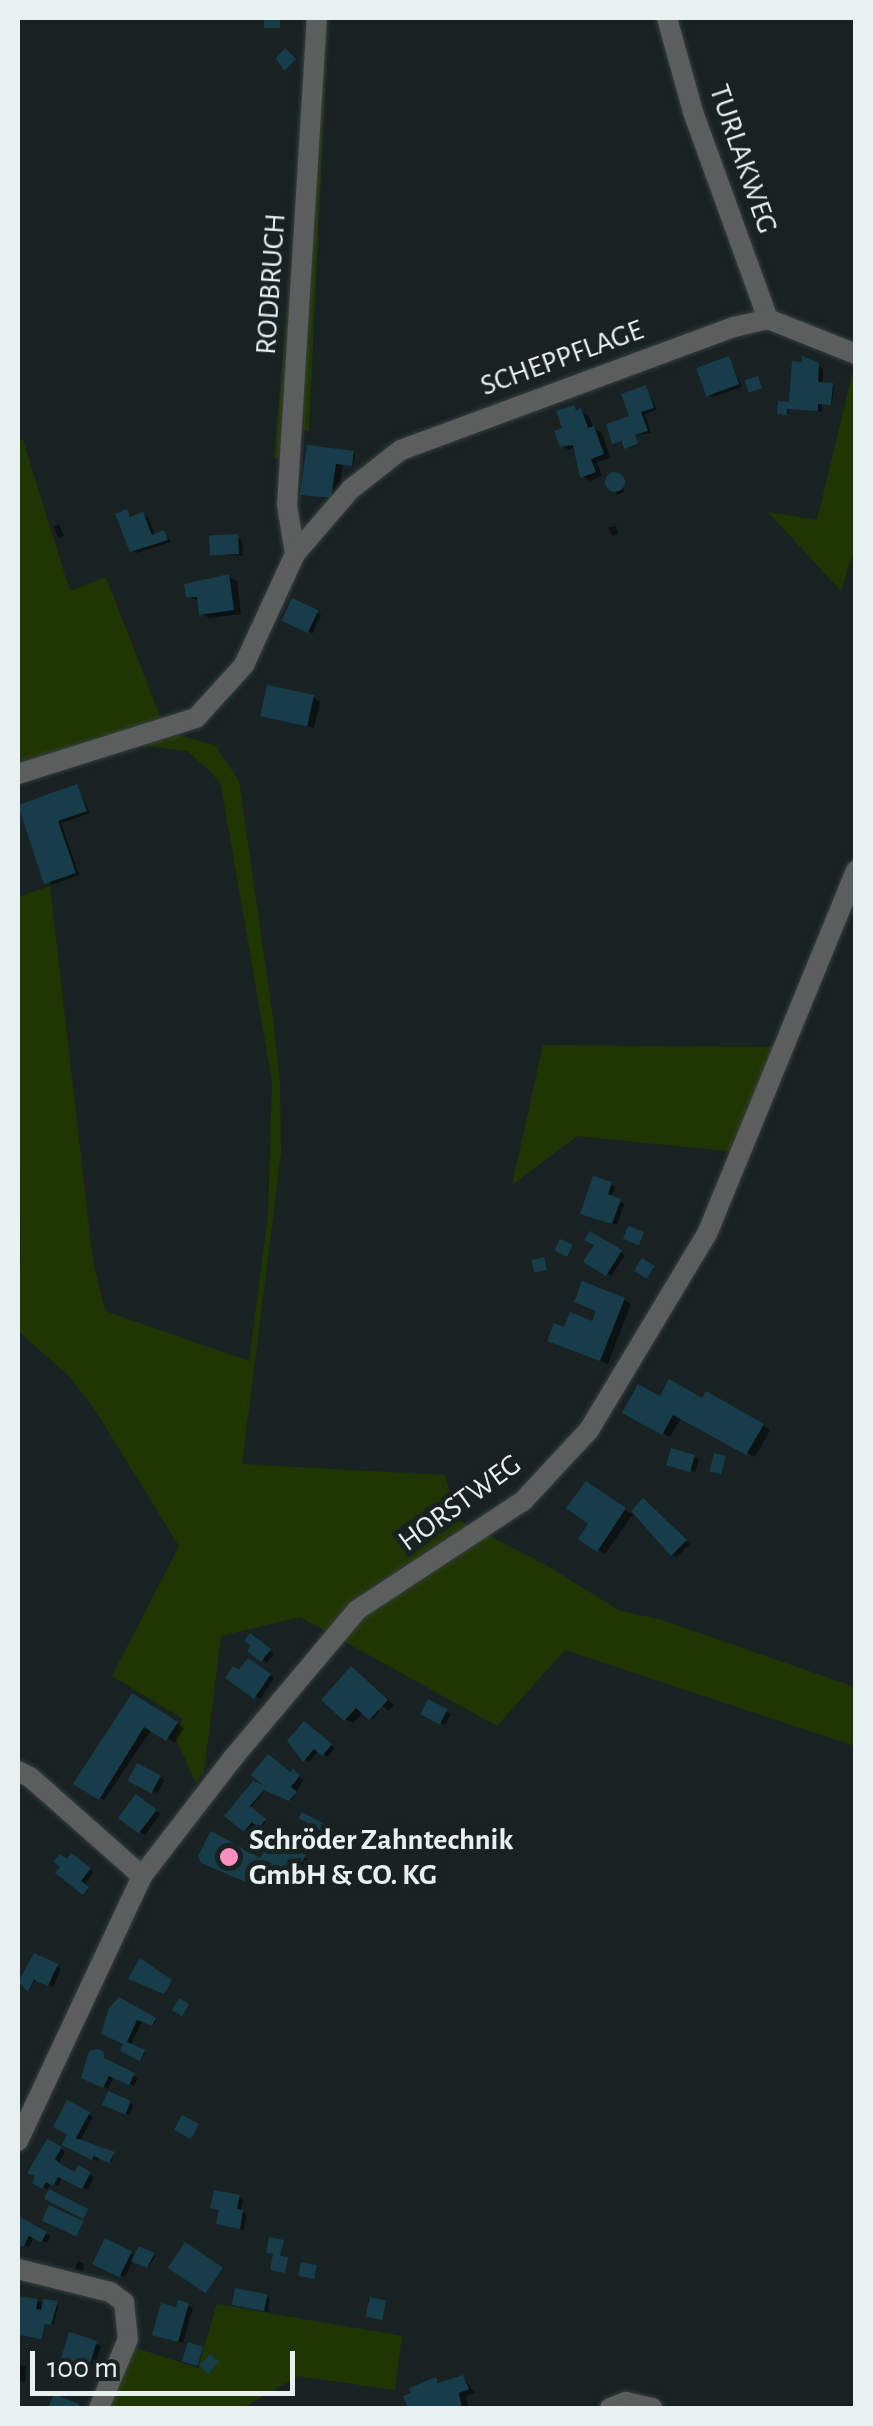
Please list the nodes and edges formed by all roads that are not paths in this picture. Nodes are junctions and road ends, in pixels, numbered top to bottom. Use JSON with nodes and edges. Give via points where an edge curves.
{"nodes":[{"id":1,"x":317,"y":18,"type":"edge"},
{"id":2,"x":667,"y":18,"type":"edge"},
{"id":3,"x":768,"y":319,"type":"junction"},
{"id":4,"x":856,"y":354,"type":"edge"},
{"id":5,"x":290,"y":527,"type":"junction"},
{"id":6,"x":314,"y":530,"type":"junction"},
{"id":7,"x":295,"y":554,"type":"junction"},
{"id":8,"x":18,"y":774,"type":"edge"},
{"id":9,"x":856,"y":870,"type":"edge"},
{"id":10,"x":18,"y":1771,"type":"edge"},
{"id":11,"x":142,"y":1876,"type":"junction"},
{"id":12,"x":18,"y":2141,"type":"edge"},
{"id":13,"x":18,"y":2269,"type":"edge"},
{"id":14,"x":99,"y":2408,"type":"edge"},
{"id":15,"x":610,"y":2408,"type":"edge"},
{"id":16,"x":652,"y":2408,"type":"edge"}],
"edges":[{"from":1,"to":5,"type":"street","name":"RODBRUCH"},
{"from":2,"to":3,"type":"street","name":"TURLAKWEG","via":[[693,112]]},
{"from":3,"to":4,"type":"street"},
{"from":3,"to":6,"type":"street","name":"SCHEPPFLAGE","via":[[400,450],[350,489]]},
{"from":5,"to":6,"type":"street"},
{"from":5,"to":7,"type":"street","name":"RODBRUCH"},
{"from":6,"to":7,"type":"street","name":"SCHEPPFLAGE"},
{"from":7,"to":8,"type":"street","name":"SCHEPPFLAGE","via":[[244,665],[196,718]]},
{"from":9,"to":11,"type":"street","name":"HORSTWEG","via":[[707,1234],[589,1430],[523,1501],[357,1610]]},
{"from":10,"to":11,"type":"street"},
{"from":11,"to":12,"type":"street","name":"HORSTWEG"},
{"from":13,"to":14,"type":"street","via":[[110,2292],[124,2302],[128,2339]]},
{"from":15,"to":16,"type":"street","via":[[626,2402]]}]}
